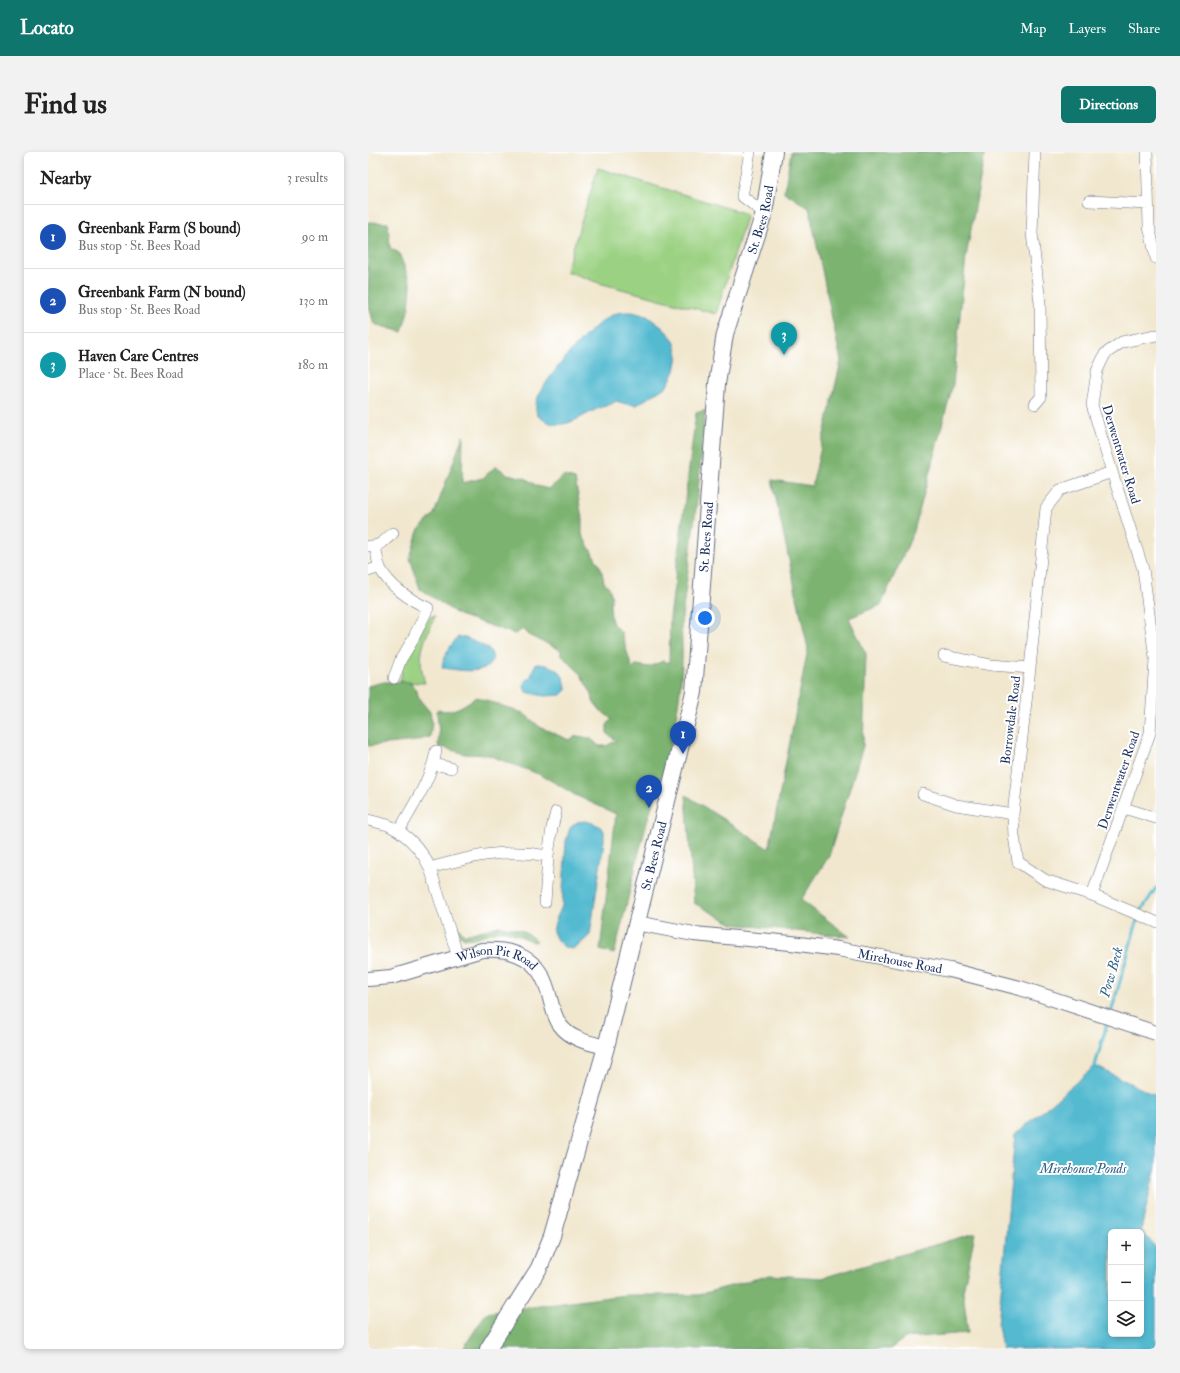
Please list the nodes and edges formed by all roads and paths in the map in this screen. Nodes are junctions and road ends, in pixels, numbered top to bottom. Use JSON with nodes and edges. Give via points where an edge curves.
{"nodes":[{"id":1,"x":750,"y":152,"type":"edge"},
{"id":2,"x":774,"y":152,"type":"edge"},
{"id":3,"x":1035,"y":152,"type":"edge"},
{"id":4,"x":1147,"y":152,"type":"edge"},
{"id":5,"x":1089,"y":201,"type":"dead end"},
{"id":6,"x":1148,"y":204,"type":"junction"},
{"id":7,"x":764,"y":213,"type":"junction"},
{"id":8,"x":1156,"y":258,"type":"edge"},
{"id":9,"x":1156,"y":335,"type":"edge"},
{"id":10,"x":1035,"y":404,"type":"dead end"},
{"id":11,"x":1112,"y":472,"type":"junction"},
{"id":12,"x":393,"y":533,"type":"dead end"},
{"id":13,"x":371,"y":546,"type":"edge"},
{"id":14,"x":380,"y":567,"type":"junction"},
{"id":15,"x":368,"y":571,"type":"edge"},
{"id":16,"x":944,"y":656,"type":"dead end"},
{"id":17,"x":1030,"y":668,"type":"junction"},
{"id":18,"x":394,"y":678,"type":"dead end"},
{"id":19,"x":436,"y":751,"type":"dead end"},
{"id":20,"x":434,"y":764,"type":"junction"},
{"id":21,"x":450,"y":768,"type":"dead end"},
{"id":22,"x":923,"y":794,"type":"dead end"},
{"id":23,"x":1124,"y":808,"type":"junction"},
{"id":24,"x":556,"y":812,"type":"dead end"},
{"id":25,"x":1013,"y":814,"type":"junction"},
{"id":26,"x":1156,"y":818,"type":"edge"},
{"id":27,"x":368,"y":820,"type":"edge"},
{"id":28,"x":399,"y":831,"type":"junction"},
{"id":29,"x":548,"y":856,"type":"junction"},
{"id":30,"x":430,"y":868,"type":"junction"},
{"id":31,"x":1092,"y":895,"type":"junction"},
{"id":32,"x":545,"y":902,"type":"dead end"},
{"id":33,"x":636,"y":922,"type":"junction"},
{"id":34,"x":1156,"y":922,"type":"edge"},
{"id":35,"x":458,"y":956,"type":"junction"},
{"id":36,"x":368,"y":979,"type":"edge"},
{"id":37,"x":1156,"y":1033,"type":"edge"},
{"id":38,"x":606,"y":1047,"type":"junction"},
{"id":39,"x":488,"y":1349,"type":"edge"}],
"edges":[{"from":1,"to":7,"type":"street","via":[[742,196]]},
{"from":2,"to":7,"type":"main road","name":"St. Bees Road"},
{"from":3,"to":10,"type":"street","via":[[1032,233],[1040,303],[1041,390],[1041,397]]},
{"from":4,"to":6,"type":"street"},
{"from":5,"to":6,"type":"street"},
{"from":6,"to":8,"type":"street","via":[[1149,226]]},
{"from":7,"to":33,"type":"main road","name":"St. Bees Road","via":[[725,334],[719,366],[694,692]]},
{"from":9,"to":11,"type":"street","name":"Derwentwater Road","via":[[1122,342],[1105,354],[1096,371],[1092,405]]},
{"from":11,"to":17,"type":"street","name":"Borrowdale Road","via":[[1060,490],[1046,508]]},
{"from":11,"to":23,"type":"street","name":"Derwentwater Road","via":[[1143,569],[1155,659],[1150,733]]},
{"from":12,"to":13,"type":"street","via":[[383,543]]},
{"from":13,"to":14,"type":"street"},
{"from":14,"to":15,"type":"street"},
{"from":14,"to":18,"type":"street","via":[[396,587],[428,608],[400,659]]},
{"from":16,"to":17,"type":"street","via":[[992,665]]},
{"from":17,"to":25,"type":"street","name":"Borrowdale Road"},
{"from":19,"to":20,"type":"street"},
{"from":20,"to":21,"type":"street"},
{"from":20,"to":28,"type":"street"},
{"from":22,"to":25,"type":"street","via":[[956,805]]},
{"from":23,"to":26,"type":"street"},
{"from":23,"to":31,"type":"street","name":"Derwentwater Road"},
{"from":24,"to":29,"type":"street"},
{"from":25,"to":31,"type":"street","name":"Borrowdale Road","via":[[1018,862],[1044,880]]},
{"from":27,"to":28,"type":"street"},
{"from":28,"to":30,"type":"street","via":[[417,846]]},
{"from":29,"to":30,"type":"street","via":[[505,852],[471,857]]},
{"from":29,"to":32,"type":"street"},
{"from":30,"to":35,"type":"street"},
{"from":31,"to":34,"type":"street","name":"Borrowdale Road"},
{"from":33,"to":37,"type":"street","name":"Mirehouse Road","via":[[694,934],[838,949],[950,970],[1020,988]]},
{"from":33,"to":38,"type":"main road","name":"St. Bees Road"},
{"from":35,"to":36,"type":"street","name":"Wilson Pit Road","via":[[391,977]]},
{"from":35,"to":38,"type":"street","name":"Wilson Pit Road","via":[[496,949],[512,951],[526,958],[537,968],[546,984],[554,1015],[560,1025],[576,1039]]},
{"from":38,"to":39,"type":"main road","name":"St. Bees Road","via":[[552,1236],[539,1268]]}]}
